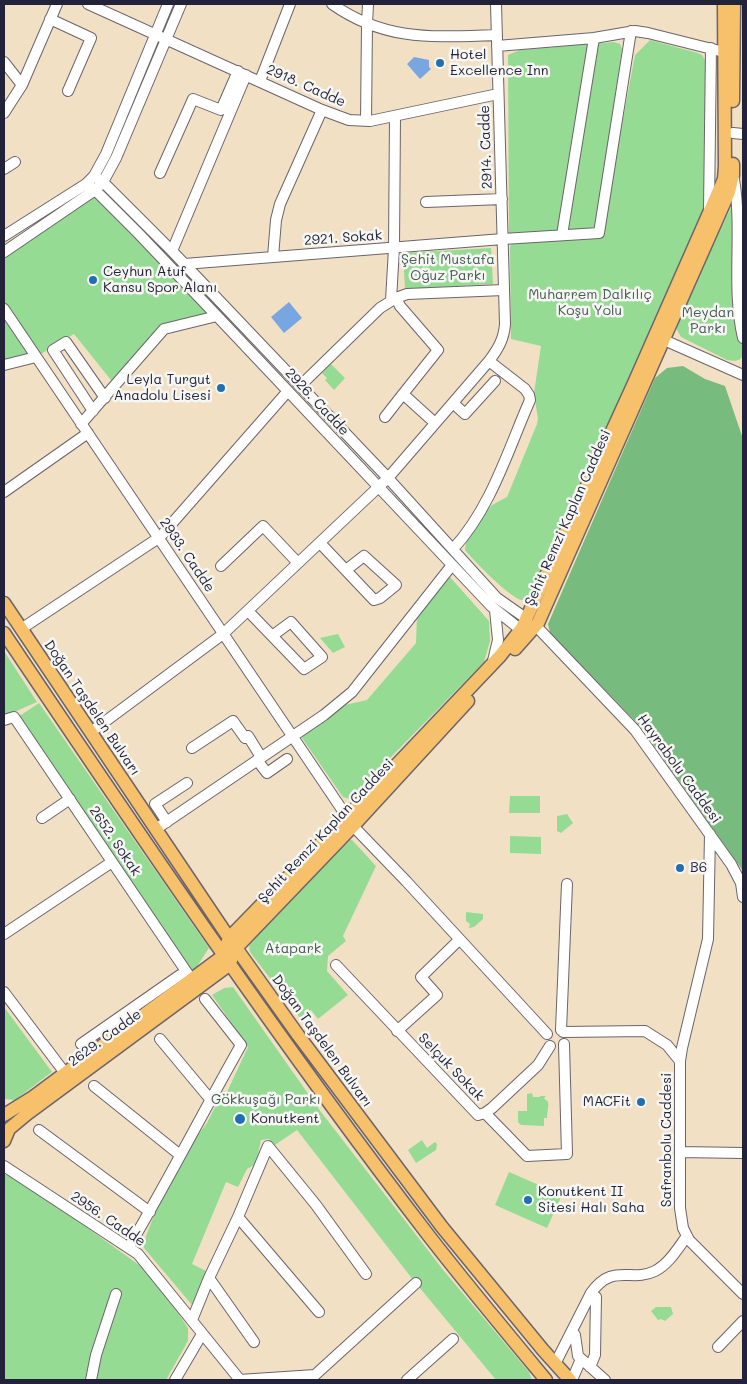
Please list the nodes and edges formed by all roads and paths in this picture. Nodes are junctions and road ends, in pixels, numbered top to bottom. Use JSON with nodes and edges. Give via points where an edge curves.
{"nodes":[{"id":1,"x":57,"y":4,"type":"edge"},
{"id":2,"x":88,"y":4,"type":"edge"},
{"id":3,"x":168,"y":4,"type":"edge"},
{"id":4,"x":181,"y":4,"type":"edge"},
{"id":5,"x":290,"y":4,"type":"edge"},
{"id":6,"x":332,"y":4,"type":"edge"},
{"id":7,"x":368,"y":4,"type":"edge"},
{"id":8,"x":496,"y":4,"type":"edge"},
{"id":9,"x":724,"y":4,"type":"edge"},
{"id":10,"x":734,"y":4,"type":"edge"},
{"id":11,"x":50,"y":18,"type":"junction"},
{"id":12,"x":366,"y":24,"type":"junction"},
{"id":13,"x":631,"y":31,"type":"junction"},
{"id":14,"x":156,"y":34,"type":"junction"},
{"id":15,"x":497,"y":35,"type":"junction"},
{"id":16,"x":594,"y":38,"type":"junction"},
{"id":17,"x":167,"y":39,"type":"junction"},
{"id":18,"x":497,"y":46,"type":"junction"},
{"id":19,"x":711,"y":48,"type":"junction"},
{"id":20,"x":724,"y":52,"type":"junction"},
{"id":21,"x":4,"y":62,"type":"edge"},
{"id":22,"x":242,"y":73,"type":"junction"},
{"id":23,"x":260,"y":81,"type":"junction"},
{"id":24,"x":22,"y":85,"type":"junction"},
{"id":25,"x":68,"y":91,"type":"dead end"},
{"id":26,"x":498,"y":94,"type":"junction"},
{"id":27,"x":322,"y":110,"type":"junction"},
{"id":28,"x":4,"y":113,"type":"edge"},
{"id":29,"x":394,"y":116,"type":"junction"},
{"id":30,"x":366,"y":121,"type":"junction"},
{"id":31,"x":738,"y":134,"type":"edge"},
{"id":32,"x":15,"y":162,"type":"dead end"},
{"id":33,"x":4,"y":170,"type":"edge"},
{"id":34,"x":160,"y":174,"type":"dead end"},
{"id":35,"x":733,"y":175,"type":"junction"},
{"id":36,"x":99,"y":179,"type":"junction"},
{"id":37,"x":91,"y":187,"type":"junction"},
{"id":38,"x":502,"y":198,"type":"junction"},
{"id":39,"x":426,"y":202,"type":"dead end"},
{"id":40,"x":709,"y":210,"type":"junction"},
{"id":41,"x":4,"y":236,"type":"edge"},
{"id":42,"x":562,"y":236,"type":"junction"},
{"id":43,"x":503,"y":239,"type":"junction"},
{"id":44,"x":394,"y":248,"type":"junction"},
{"id":45,"x":172,"y":251,"type":"junction"},
{"id":46,"x":4,"y":252,"type":"edge"},
{"id":47,"x":273,"y":257,"type":"junction"},
{"id":48,"x":184,"y":264,"type":"junction"},
{"id":49,"x":504,"y":290,"type":"junction"},
{"id":50,"x":740,"y":297,"type":"edge"},
{"id":51,"x":394,"y":299,"type":"junction"},
{"id":52,"x":4,"y":309,"type":"edge"},
{"id":53,"x":217,"y":316,"type":"junction"},
{"id":54,"x":659,"y":338,"type":"junction"},
{"id":55,"x":743,"y":338,"type":"edge"},
{"id":56,"x":36,"y":357,"type":"junction"},
{"id":57,"x":489,"y":360,"type":"junction"},
{"id":58,"x":4,"y":365,"type":"edge"},
{"id":59,"x":743,"y":376,"type":"edge"},
{"id":60,"x":93,"y":380,"type":"junction"},
{"id":61,"x":495,"y":381,"type":"dead end"},
{"id":62,"x":300,"y":386,"type":"junction"},
{"id":63,"x":80,"y":391,"type":"junction"},
{"id":64,"x":288,"y":391,"type":"junction"},
{"id":65,"x":404,"y":394,"type":"junction"},
{"id":66,"x":105,"y":398,"type":"junction"},
{"id":67,"x":67,"y":402,"type":"junction"},
{"id":68,"x":452,"y":403,"type":"junction"},
{"id":69,"x":93,"y":411,"type":"junction"},
{"id":70,"x":385,"y":417,"type":"dead end"},
{"id":71,"x":436,"y":423,"type":"junction"},
{"id":72,"x":81,"y":424,"type":"junction"},
{"id":73,"x":88,"y":433,"type":"junction"},
{"id":74,"x":388,"y":478,"type":"junction"},
{"id":75,"x":378,"y":487,"type":"junction"},
{"id":76,"x":4,"y":492,"type":"edge"},
{"id":77,"x":158,"y":538,"type":"junction"},
{"id":78,"x":320,"y":543,"type":"junction"},
{"id":79,"x":453,"y":549,"type":"junction"},
{"id":80,"x":298,"y":563,"type":"junction"},
{"id":81,"x":452,"y":565,"type":"junction"},
{"id":82,"x":221,"y":566,"type":"dead end"},
{"id":83,"x":346,"y":570,"type":"junction"},
{"id":84,"x":4,"y":603,"type":"edge"},
{"id":85,"x":495,"y":610,"type":"junction"},
{"id":86,"x":248,"y":611,"type":"junction"},
{"id":87,"x":528,"y":628,"type":"junction"},
{"id":88,"x":21,"y":629,"type":"junction"},
{"id":89,"x":4,"y":633,"type":"edge"},
{"id":90,"x":223,"y":634,"type":"junction"},
{"id":91,"x":272,"y":636,"type":"junction"},
{"id":92,"x":492,"y":664,"type":"junction"},
{"id":93,"x":9,"y":719,"type":"edge"},
{"id":94,"x":91,"y":732,"type":"junction"},
{"id":95,"x":292,"y":736,"type":"junction"},
{"id":96,"x":192,"y":748,"type":"dead end"},
{"id":97,"x":259,"y":758,"type":"junction"},
{"id":98,"x":287,"y":759,"type":"dead end"},
{"id":99,"x":187,"y":783,"type":"dead end"},
{"id":100,"x":70,"y":799,"type":"junction"},
{"id":101,"x":42,"y":818,"type":"dead end"},
{"id":102,"x":167,"y":822,"type":"junction"},
{"id":103,"x":350,"y":822,"type":"junction"},
{"id":104,"x":156,"y":829,"type":"junction"},
{"id":105,"x":710,"y":834,"type":"junction"},
{"id":106,"x":112,"y":862,"type":"junction"},
{"id":107,"x":567,"y":884,"type":"dead end"},
{"id":108,"x":743,"y":897,"type":"edge"},
{"id":109,"x":4,"y":934,"type":"edge"},
{"id":110,"x":459,"y":940,"type":"junction"},
{"id":111,"x":232,"y":943,"type":"junction"},
{"id":112,"x":226,"y":961,"type":"junction"},
{"id":113,"x":336,"y":965,"type":"dead end"},
{"id":114,"x":180,"y":976,"type":"dead end"},
{"id":115,"x":192,"y":980,"type":"junction"},
{"id":116,"x":4,"y":992,"type":"edge"},
{"id":117,"x":205,"y":999,"type":"dead end"},
{"id":118,"x":127,"y":1020,"type":"junction"},
{"id":119,"x":397,"y":1031,"type":"junction"},
{"id":120,"x":562,"y":1031,"type":"junction"},
{"id":121,"x":547,"y":1034,"type":"junction"},
{"id":122,"x":160,"y":1039,"type":"dead end"},
{"id":123,"x":81,"y":1044,"type":"dead end"},
{"id":124,"x":564,"y":1044,"type":"junction"},
{"id":125,"x":550,"y":1046,"type":"junction"},
{"id":126,"x":680,"y":1060,"type":"junction"},
{"id":127,"x":65,"y":1073,"type":"junction"},
{"id":128,"x":94,"y":1086,"type":"dead end"},
{"id":129,"x":210,"y":1099,"type":"junction"},
{"id":130,"x":4,"y":1103,"type":"edge"},
{"id":131,"x":22,"y":1104,"type":"junction"},
{"id":132,"x":485,"y":1113,"type":"junction"},
{"id":133,"x":4,"y":1115,"type":"edge"},
{"id":134,"x":38,"y":1130,"type":"dead end"},
{"id":135,"x":5,"y":1136,"type":"edge"},
{"id":136,"x":681,"y":1152,"type":"junction"},
{"id":137,"x":743,"y":1153,"type":"edge"},
{"id":138,"x":180,"y":1154,"type":"junction"},
{"id":139,"x":4,"y":1166,"type":"edge"},
{"id":140,"x":150,"y":1212,"type":"junction"},
{"id":141,"x":238,"y":1217,"type":"junction"},
{"id":142,"x":687,"y":1236,"type":"junction"},
{"id":143,"x":132,"y":1250,"type":"junction"},
{"id":144,"x":366,"y":1274,"type":"dead end"},
{"id":145,"x":209,"y":1278,"type":"junction"},
{"id":146,"x":416,"y":1283,"type":"dead end"},
{"id":147,"x":116,"y":1294,"type":"dead end"},
{"id":148,"x":743,"y":1294,"type":"edge"},
{"id":149,"x":596,"y":1297,"type":"dead end"},
{"id":150,"x":319,"y":1312,"type":"dead end"},
{"id":151,"x":192,"y":1320,"type":"junction"},
{"id":152,"x":743,"y":1321,"type":"edge"},
{"id":153,"x":572,"y":1331,"type":"junction"},
{"id":154,"x":202,"y":1334,"type":"junction"},
{"id":155,"x":453,"y":1339,"type":"dead end"},
{"id":156,"x":254,"y":1342,"type":"dead end"},
{"id":157,"x":718,"y":1348,"type":"dead end"},
{"id":158,"x":581,"y":1359,"type":"junction"},
{"id":159,"x":555,"y":1364,"type":"junction"},
{"id":160,"x":590,"y":1367,"type":"junction"},
{"id":161,"x":317,"y":1377,"type":"edge"},
{"id":162,"x":262,"y":1379,"type":"edge"},
{"id":163,"x":91,"y":1380,"type":"edge"},
{"id":164,"x":175,"y":1380,"type":"edge"},
{"id":165,"x":239,"y":1380,"type":"edge"},
{"id":166,"x":407,"y":1380,"type":"edge"},
{"id":167,"x":546,"y":1380,"type":"edge"},
{"id":168,"x":550,"y":1380,"type":"edge"},
{"id":169,"x":571,"y":1380,"type":"edge"},
{"id":170,"x":604,"y":1380,"type":"edge"}],
"edges":[{"from":1,"to":11,"type":"street"},
{"from":2,"to":14,"type":"street","name":"2918. Cadde"},
{"from":3,"to":14,"type":"street"},
{"from":4,"to":17,"type":"street"},
{"from":5,"to":23,"type":"street"},
{"from":6,"to":12,"type":"street"},
{"from":7,"to":12,"type":"street"},
{"from":8,"to":15,"type":"street","name":"2914. Cadde"},
{"from":9,"to":20,"type":"main road","name":"Şehit Remzi Kaplan Caddesi"},
{"from":10,"to":31,"type":"main road","name":"Şehit Remzi Kaplan Caddesi"},
{"from":11,"to":24,"type":"street"},
{"from":11,"to":25,"type":"street","via":[[91,38]]},
{"from":12,"to":15,"type":"street","via":[[421,36]]},
{"from":12,"to":30,"type":"street"},
{"from":13,"to":16,"type":"street"},
{"from":13,"to":19,"type":"street","via":[[648,32]]},
{"from":13,"to":42,"type":"street","name":"2921. Sokak","via":[[599,233]]},
{"from":14,"to":17,"type":"street","name":"2918. Cadde"},
{"from":14,"to":36,"type":"street","via":[[106,154]]},
{"from":15,"to":18,"type":"street","name":"2914. Cadde"},
{"from":16,"to":18,"type":"street"},
{"from":16,"to":42,"type":"street"},
{"from":17,"to":22,"type":"street","name":"2918. Cadde"},
{"from":17,"to":36,"type":"street","via":[[116,158]]},
{"from":18,"to":26,"type":"street","name":"2914. Cadde"},
{"from":19,"to":20,"type":"street"},
{"from":19,"to":40,"type":"street"},
{"from":20,"to":40,"type":"main road","name":"Şehit Remzi Kaplan Caddesi","via":[[725,172]]},
{"from":21,"to":24,"type":"street"},
{"from":22,"to":23,"type":"street","name":"2918. Cadde"},
{"from":22,"to":34,"type":"street","via":[[221,110],[192,99]]},
{"from":22,"to":45,"type":"street"},
{"from":23,"to":27,"type":"street","name":"2918. Cadde"},
{"from":24,"to":28,"type":"street"},
{"from":26,"to":29,"type":"street","name":"2918. Cadde"},
{"from":26,"to":38,"type":"street","name":"2914. Cadde"},
{"from":27,"to":30,"type":"street","name":"2918. Cadde","via":[[349,120]]},
{"from":27,"to":47,"type":"street","via":[[280,204]]},
{"from":29,"to":30,"type":"street","name":"2918. Cadde"},
{"from":29,"to":44,"type":"street"},
{"from":31,"to":35,"type":"main road","name":"Şehit Remzi Kaplan Caddesi"},
{"from":32,"to":33,"type":"street"},
{"from":35,"to":50,"type":"street"},
{"from":35,"to":54,"type":"main road","name":"Şehit Remzi Kaplan Caddesi","via":[[729,192]]},
{"from":36,"to":37,"type":"street"},
{"from":36,"to":45,"type":"street","name":"2926. Cadde"},
{"from":37,"to":41,"type":"street"},
{"from":37,"to":46,"type":"street"},
{"from":37,"to":53,"type":"street","name":"2926. Cadde"},
{"from":38,"to":39,"type":"street"},
{"from":38,"to":43,"type":"street","name":"2914. Cadde"},
{"from":40,"to":54,"type":"main road","name":"Şehit Remzi Kaplan Caddesi"},
{"from":42,"to":43,"type":"street","name":"2921. Sokak"},
{"from":43,"to":44,"type":"street","name":"2921. Sokak"},
{"from":43,"to":49,"type":"street","name":"2914. Cadde"},
{"from":44,"to":47,"type":"street","name":"2921. Sokak"},
{"from":44,"to":51,"type":"street"},
{"from":45,"to":48,"type":"street","name":"2926. Cadde"},
{"from":47,"to":48,"type":"street","name":"2921. Sokak"},
{"from":48,"to":62,"type":"street","name":"2926. Cadde"},
{"from":49,"to":51,"type":"street","via":[[407,294]]},
{"from":49,"to":57,"type":"street","name":"2914. Cadde","via":[[504,332]]},
{"from":50,"to":55,"type":"street"},
{"from":51,"to":62,"type":"street","via":[[380,308]]},
{"from":51,"to":65,"type":"street","via":[[438,350]]},
{"from":52,"to":56,"type":"street","name":"2933. Cadde"},
{"from":53,"to":64,"type":"street","name":"2926. Cadde"},
{"from":53,"to":66,"type":"street","via":[[164,329]]},
{"from":54,"to":59,"type":"street"},
{"from":54,"to":87,"type":"main road","name":"Şehit Remzi Kaplan Caddesi"},
{"from":56,"to":58,"type":"street"},
{"from":56,"to":67,"type":"street","name":"2933. Cadde"},
{"from":57,"to":68,"type":"street","name":"2914. Cadde"},
{"from":57,"to":79,"type":"street","via":[[527,391],[530,400],[487,500]]},
{"from":60,"to":63,"type":"street"},
{"from":60,"to":63,"type":"street","via":[[66,342],[53,350]]},
{"from":60,"to":66,"type":"street"},
{"from":61,"to":68,"type":"street","via":[[465,414]]},
{"from":62,"to":74,"type":"street","name":"2926. Cadde"},
{"from":63,"to":67,"type":"street"},
{"from":63,"to":69,"type":"street"},
{"from":64,"to":75,"type":"street","name":"2926. Cadde"},
{"from":64,"to":77,"type":"street"},
{"from":65,"to":70,"type":"street"},
{"from":65,"to":71,"type":"street"},
{"from":66,"to":69,"type":"street"},
{"from":67,"to":72,"type":"street","name":"2933. Cadde"},
{"from":68,"to":71,"type":"street","name":"2914. Cadde"},
{"from":69,"to":72,"type":"street"},
{"from":71,"to":74,"type":"street","name":"2914. Cadde"},
{"from":72,"to":73,"type":"street","name":"2933. Cadde"},
{"from":73,"to":76,"type":"street"},
{"from":73,"to":77,"type":"street","name":"2933. Cadde"},
{"from":74,"to":75,"type":"street","name":"2914. Cadde"},
{"from":74,"to":79,"type":"street","name":"2926. Cadde"},
{"from":75,"to":78,"type":"street","name":"2914. Cadde"},
{"from":75,"to":81,"type":"street","name":"2926. Cadde"},
{"from":77,"to":88,"type":"street"},
{"from":77,"to":90,"type":"street","name":"2933. Cadde"},
{"from":78,"to":80,"type":"street","name":"2914. Cadde"},
{"from":78,"to":83,"type":"street"},
{"from":79,"to":87,"type":"street","name":"2926. Cadde"},
{"from":80,"to":82,"type":"street","via":[[263,526]]},
{"from":80,"to":86,"type":"street","name":"2914. Cadde"},
{"from":81,"to":85,"type":"street","name":"2926. Cadde"},
{"from":81,"to":95,"type":"street","via":[[352,692]]},
{"from":83,"to":83,"type":"street","via":[[374,600],[396,585],[364,556]]},
{"from":84,"to":88,"type":"main road","name":"Doğan Taşdelen Bulvarı"},
{"from":85,"to":87,"type":"street","name":"2926. Cadde"},
{"from":85,"to":92,"type":"street","via":[[498,640]]},
{"from":86,"to":90,"type":"street","name":"2914. Cadde"},
{"from":86,"to":91,"type":"street"},
{"from":87,"to":92,"type":"main road","name":"Şehit Remzi Kaplan Caddesi"},
{"from":87,"to":103,"type":"main road","name":"Şehit Remzi Kaplan Caddesi"},
{"from":87,"to":105,"type":"street","name":"Hayrabolu Caddesi","via":[[555,645],[634,730]]},
{"from":88,"to":94,"type":"main road","name":"Doğan Taşdelen Bulvarı"},
{"from":89,"to":112,"type":"main road"},
{"from":90,"to":94,"type":"street","name":"2914. Cadde"},
{"from":90,"to":95,"type":"street","name":"2933. Cadde"},
{"from":91,"to":91,"type":"street","via":[[304,670],[322,657],[291,622]]},
{"from":92,"to":103,"type":"main road","name":"Şehit Remzi Kaplan Caddesi"},
{"from":93,"to":100,"type":"street","name":"2652. Sokak"},
{"from":94,"to":104,"type":"main road","name":"Doğan Taşdelen Bulvarı"},
{"from":95,"to":97,"type":"street"},
{"from":95,"to":103,"type":"street","name":"2933. Cadde"},
{"from":96,"to":97,"type":"street","via":[[233,720],[245,738],[248,736]]},
{"from":97,"to":98,"type":"street","via":[[266,774]]},
{"from":97,"to":102,"type":"street"},
{"from":99,"to":102,"type":"street","via":[[155,804]]},
{"from":100,"to":101,"type":"street"},
{"from":100,"to":106,"type":"street","name":"2652. Sokak"},
{"from":102,"to":104,"type":"street"},
{"from":103,"to":110,"type":"street"},
{"from":103,"to":111,"type":"main road","name":"Şehit Remzi Kaplan Caddesi"},
{"from":104,"to":111,"type":"main road","name":"Doğan Taşdelen Bulvarı"},
{"from":105,"to":108,"type":"street","name":"Hayrabolu Caddesi","via":[[736,873]]},
{"from":105,"to":126,"type":"street","via":[[708,940]]},
{"from":106,"to":109,"type":"street"},
{"from":106,"to":115,"type":"street","name":"2652. Sokak"},
{"from":107,"to":120,"type":"street"},
{"from":110,"to":119,"type":"street","via":[[421,977],[437,995]]},
{"from":110,"to":121,"type":"street"},
{"from":111,"to":112,"type":"main road"},
{"from":111,"to":159,"type":"main road","name":"Doğan Taşdelen Bulvarı","via":[[437,1221]]},
{"from":112,"to":115,"type":"main road","name":"2629. Cadde"},
{"from":112,"to":135,"type":"main road","name":"2629. Cadde","via":[[27,1114]]},
{"from":112,"to":167,"type":"main road","via":[[429,1236]]},
{"from":113,"to":119,"type":"street","name":"Selçuk Sokak"},
{"from":114,"to":118,"type":"street"},
{"from":115,"to":118,"type":"main road","name":"2629. Cadde"},
{"from":116,"to":127,"type":"street"},
{"from":117,"to":129,"type":"street","via":[[241,1045]]},
{"from":118,"to":123,"type":"street"},
{"from":118,"to":127,"type":"main road","name":"2629. Cadde"},
{"from":119,"to":132,"type":"street","name":"Selçuk Sokak","via":[[478,1114]]},
{"from":120,"to":121,"type":"street","name":"Safranbolu Caddesi","via":[[552,1030]]},
{"from":120,"to":124,"type":"street","via":[[566,1038]]},
{"from":120,"to":126,"type":"street","name":"Safranbolu Caddesi","via":[[645,1031],[667,1044]]},
{"from":121,"to":125,"type":"street","via":[[546,1041]]},
{"from":122,"to":129,"type":"street"},
{"from":124,"to":125,"type":"street","via":[[559,1048]]},
{"from":124,"to":132,"type":"street","via":[[567,1154],[527,1156]]},
{"from":125,"to":132,"type":"street","name":"Selçuk Sokak","via":[[538,1065]]},
{"from":126,"to":136,"type":"street","name":"Safranbolu Caddesi"},
{"from":127,"to":131,"type":"main road","name":"2629. Cadde"},
{"from":128,"to":138,"type":"street"},
{"from":129,"to":138,"type":"street"},
{"from":130,"to":131,"type":"main road"},
{"from":131,"to":133,"type":"main road","name":"2629. Cadde"},
{"from":134,"to":140,"type":"street"},
{"from":136,"to":137,"type":"street"},
{"from":136,"to":142,"type":"street","name":"Safranbolu Caddesi","via":[[680,1208]]},
{"from":138,"to":140,"type":"street"},
{"from":139,"to":143,"type":"street","name":"2956. Cadde"},
{"from":140,"to":143,"type":"street"},
{"from":141,"to":144,"type":"street","via":[[268,1146]]},
{"from":141,"to":145,"type":"street"},
{"from":141,"to":150,"type":"street"},
{"from":142,"to":148,"type":"street","name":"Safranbolu Caddesi"},
{"from":142,"to":153,"type":"street","via":[[655,1271],[616,1275],[600,1283],[591,1293]]},
{"from":143,"to":151,"type":"street","name":"2956. Cadde"},
{"from":145,"to":151,"type":"street"},
{"from":145,"to":156,"type":"street"},
{"from":146,"to":161,"type":"street"},
{"from":147,"to":163,"type":"street"},
{"from":149,"to":160,"type":"street","via":[[595,1355]]},
{"from":151,"to":154,"type":"street","name":"2956. Cadde"},
{"from":152,"to":157,"type":"street"},
{"from":153,"to":158,"type":"street"},
{"from":153,"to":159,"type":"street"},
{"from":154,"to":164,"type":"street"},
{"from":154,"to":165,"type":"street","name":"2956. Cadde"},
{"from":155,"to":166,"type":"street"},
{"from":158,"to":160,"type":"street"},
{"from":158,"to":169,"type":"street"},
{"from":159,"to":168,"type":"main road"},
{"from":159,"to":169,"type":"main road","name":"Doğan Taşdelen Bulvarı"},
{"from":160,"to":170,"type":"street"},
{"from":161,"to":162,"type":"street"},
{"from":162,"to":165,"type":"street"}]}
